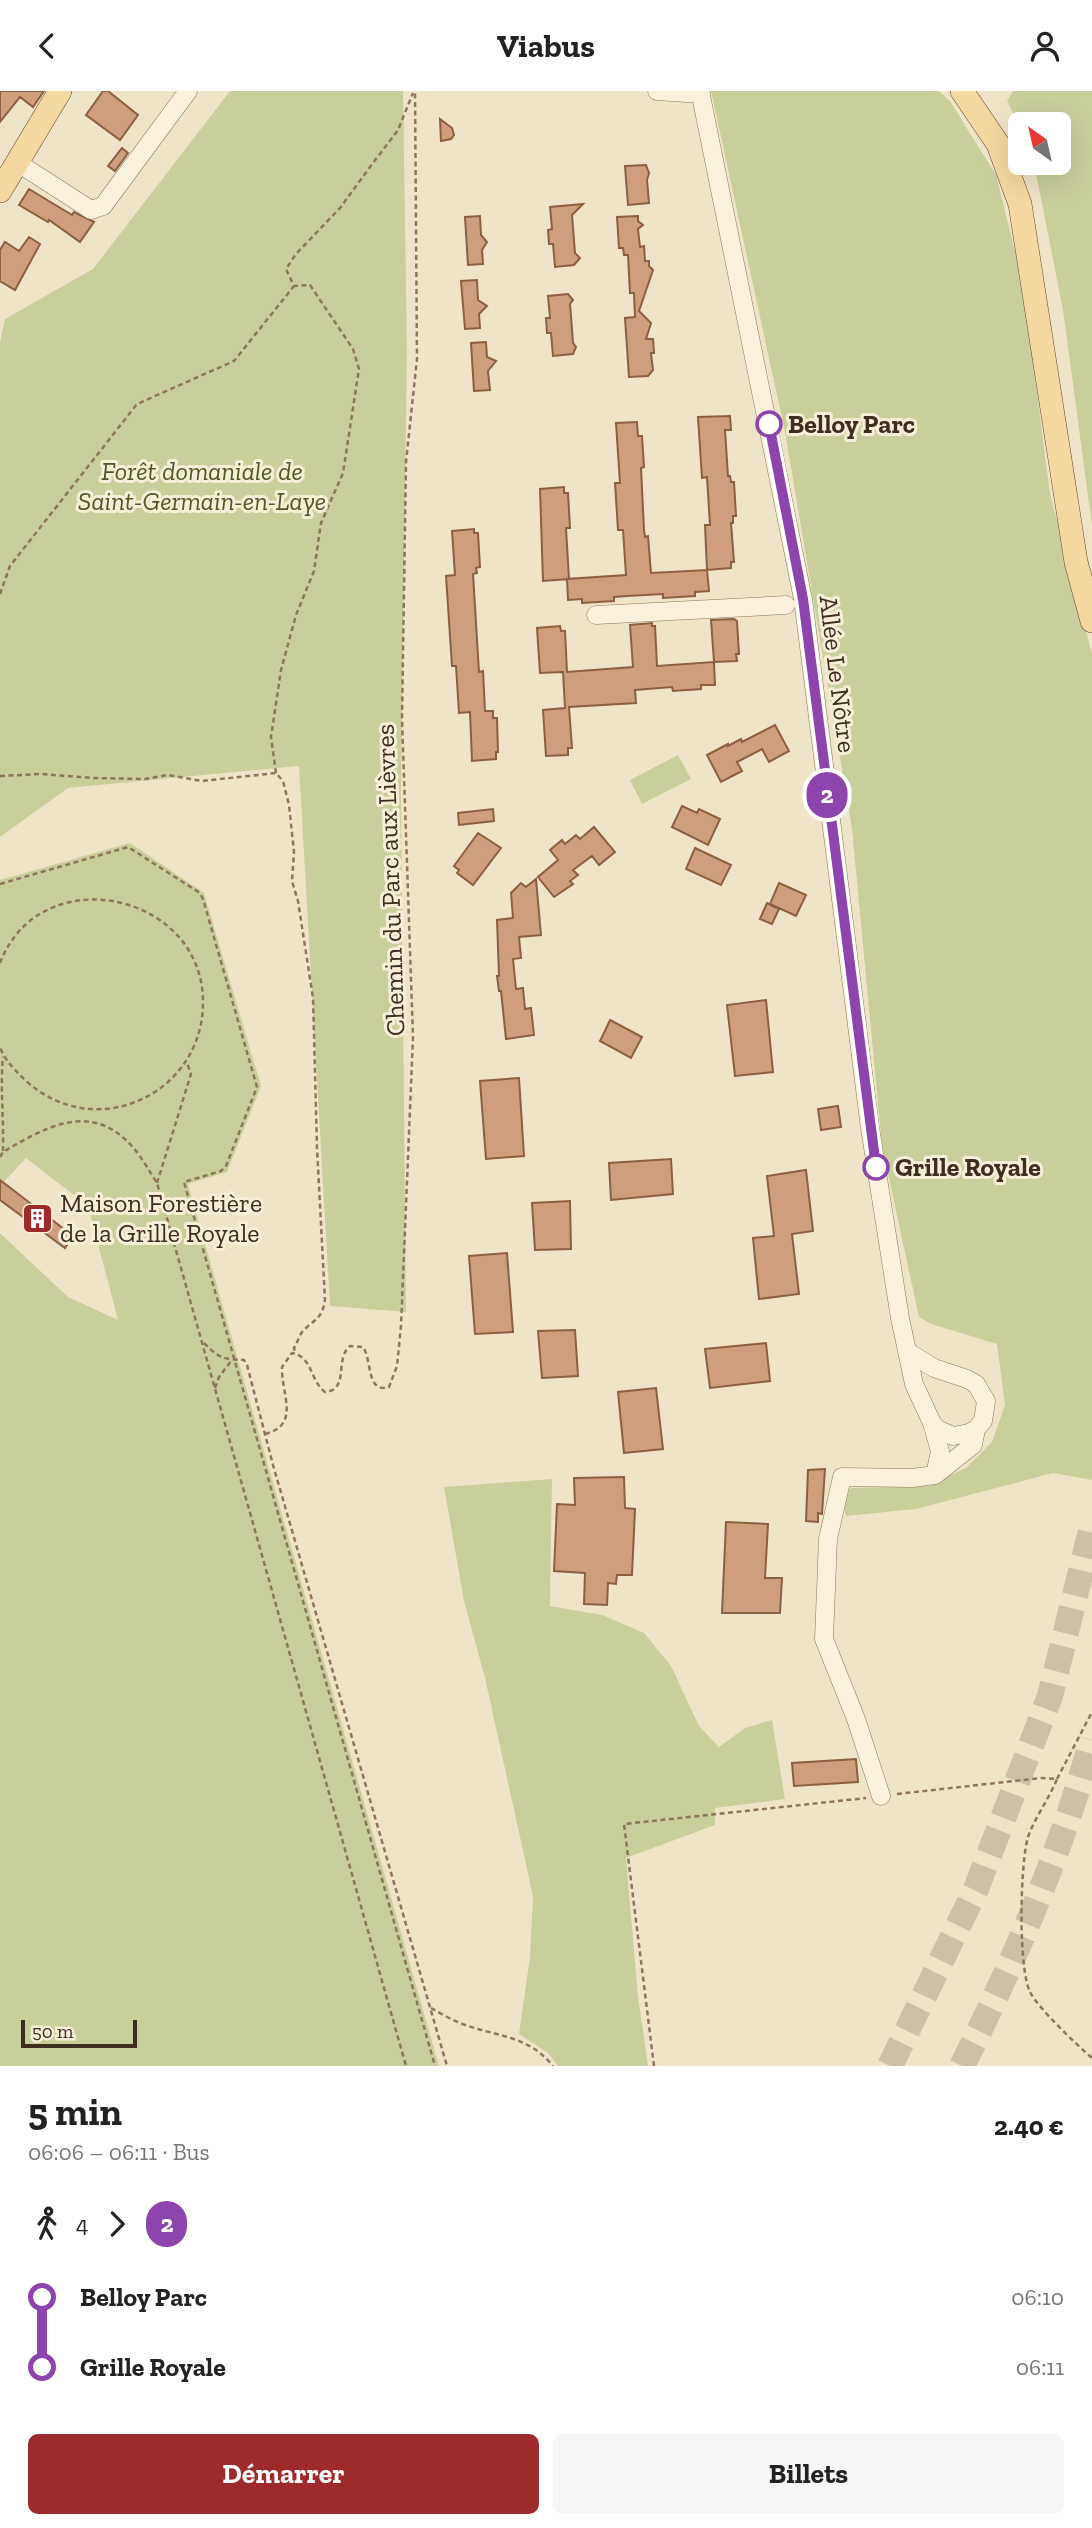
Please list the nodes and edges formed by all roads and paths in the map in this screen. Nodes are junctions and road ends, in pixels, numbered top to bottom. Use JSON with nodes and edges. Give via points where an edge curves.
{"nodes":[{"id":1,"x":60,"y":91,"type":"edge"},
{"id":2,"x":188,"y":91,"type":"edge"},
{"id":3,"x":414,"y":91,"type":"edge"},
{"id":4,"x":657,"y":91,"type":"edge"},
{"id":5,"x":962,"y":91,"type":"edge"},
{"id":6,"x":701,"y":93,"type":"edge"},
{"id":7,"x":18,"y":163,"type":"junction"},
{"id":8,"x":0,"y":191,"type":"edge"},
{"id":9,"x":294,"y":286,"type":"junction"},
{"id":10,"x":0,"y":593,"type":"edge"},
{"id":11,"x":786,"y":605,"type":"dead end"},
{"id":12,"x":597,"y":615,"type":"dead end"},
{"id":13,"x":1092,"y":621,"type":"edge"},
{"id":14,"x":276,"y":773,"type":"junction"},
{"id":15,"x":0,"y":776,"type":"edge"},
{"id":16,"x":0,"y":884,"type":"edge"},
{"id":17,"x":0,"y":963,"type":"edge"},
{"id":18,"x":0,"y":1047,"type":"edge"},
{"id":19,"x":3,"y":1056,"type":"junction"},
{"id":20,"x":187,"y":1062,"type":"junction"},
{"id":21,"x":0,"y":1126,"type":"edge"},
{"id":22,"x":4,"y":1133,"type":"junction"},
{"id":23,"x":3,"y":1152,"type":"junction"},
{"id":24,"x":0,"y":1157,"type":"edge"},
{"id":25,"x":157,"y":1183,"type":"junction"},
{"id":26,"x":201,"y":1341,"type":"junction"},
{"id":27,"x":908,"y":1352,"type":"junction"},
{"id":28,"x":295,"y":1353,"type":"junction"},
{"id":29,"x":233,"y":1361,"type":"junction"},
{"id":30,"x":215,"y":1389,"type":"junction"},
{"id":31,"x":932,"y":1423,"type":"junction"},
{"id":32,"x":976,"y":1429,"type":"junction"},
{"id":33,"x":265,"y":1434,"type":"junction"},
{"id":34,"x":935,"y":1475,"type":"junction"},
{"id":35,"x":1092,"y":1711,"type":"edge"},
{"id":36,"x":1057,"y":1780,"type":"junction"},
{"id":37,"x":881,"y":1796,"type":"junction"},
{"id":38,"x":431,"y":2008,"type":"junction"},
{"id":39,"x":1092,"y":2059,"type":"edge"},
{"id":40,"x":406,"y":2066,"type":"edge"},
{"id":41,"x":435,"y":2066,"type":"edge"},
{"id":42,"x":447,"y":2066,"type":"edge"},
{"id":43,"x":553,"y":2066,"type":"edge"},
{"id":44,"x":654,"y":2066,"type":"edge"}],
"edges":[{"from":1,"to":7,"type":"main road"},
{"from":2,"to":7,"type":"street","via":[[103,206],[91,210]]},
{"from":3,"to":9,"type":"path","via":[[398,130],[340,208],[286,269]]},
{"from":3,"to":28,"type":"path","name":"Chemin du Parc aux Lièvres","via":[[417,359],[406,462],[402,719],[413,1037],[397,1366],[389,1387],[377,1387],[363,1347],[350,1346],[342,1357],[338,1387],[325,1392],[306,1360]]},
{"from":4,"to":6,"type":"street"},
{"from":5,"to":13,"type":"main road","via":[[998,144],[1020,204],[1076,562]]},
{"from":6,"to":27,"type":"street","name":"Allée Le Nôtre","via":[[803,599],[870,1128]]},
{"from":7,"to":8,"type":"main road"},
{"from":9,"to":10,"type":"path","via":[[234,361],[137,404],[9,566]]},
{"from":9,"to":14,"type":"path","via":[[310,285],[353,349],[359,369],[343,473],[321,523],[314,571],[281,670],[271,737]]},
{"from":11,"to":12,"type":"street"},
{"from":14,"to":15,"type":"path","via":[[202,781],[168,775],[145,779]]},
{"from":14,"to":28,"type":"path","via":[[284,781],[289,805],[292,881],[313,998],[325,1300],[323,1311],[303,1332]]},
{"from":16,"to":29,"type":"path","via":[[128,847],[204,899],[257,1087],[226,1166],[184,1182]]},
{"from":17,"to":20,"type":"path","via":[[28,924],[65,903],[100,899],[150,913],[186,946],[199,971],[202,1025]]},
{"from":18,"to":19,"type":"path"},
{"from":19,"to":20,"type":"path","via":[[48,1097],[89,1109],[117,1108],[145,1098]]},
{"from":19,"to":22,"type":"path"},
{"from":20,"to":25,"type":"path","via":[[191,1074]]},
{"from":21,"to":22,"type":"path"},
{"from":22,"to":23,"type":"path"},
{"from":23,"to":24,"type":"path"},
{"from":23,"to":25,"type":"path","via":[[57,1125],[87,1120],[102,1123],[128,1142]]},
{"from":25,"to":26,"type":"path"},
{"from":26,"to":29,"type":"path"},
{"from":26,"to":30,"type":"path"},
{"from":27,"to":31,"type":"street","name":"Allée Le Nôtre","via":[[914,1384]]},
{"from":27,"to":32,"type":"street","via":[[976,1384],[986,1401],[983,1421]]},
{"from":28,"to":33,"type":"path","via":[[282,1367],[286,1418],[277,1431]]},
{"from":29,"to":30,"type":"path"},
{"from":29,"to":33,"type":"path","via":[[244,1360],[247,1365]]},
{"from":29,"to":41,"type":"path"},
{"from":30,"to":40,"type":"path"},
{"from":31,"to":32,"type":"street","via":[[953,1436]]},
{"from":31,"to":34,"type":"street","name":"Allée Le Nôtre","via":[[940,1451]]},
{"from":32,"to":34,"type":"street","via":[[973,1445]]},
{"from":33,"to":38,"type":"path"},
{"from":34,"to":37,"type":"street","via":[[842,1477],[828,1539],[824,1639]]},
{"from":35,"to":36,"type":"path"},
{"from":36,"to":37,"type":"path"},
{"from":36,"to":39,"type":"path","via":[[1029,1836],[1023,1867],[1022,1969],[1030,1994]]},
{"from":37,"to":44,"type":"path","via":[[624,1825]]},
{"from":38,"to":42,"type":"path"},
{"from":38,"to":43,"type":"path","via":[[461,2024],[520,2041],[541,2052]]}]}
